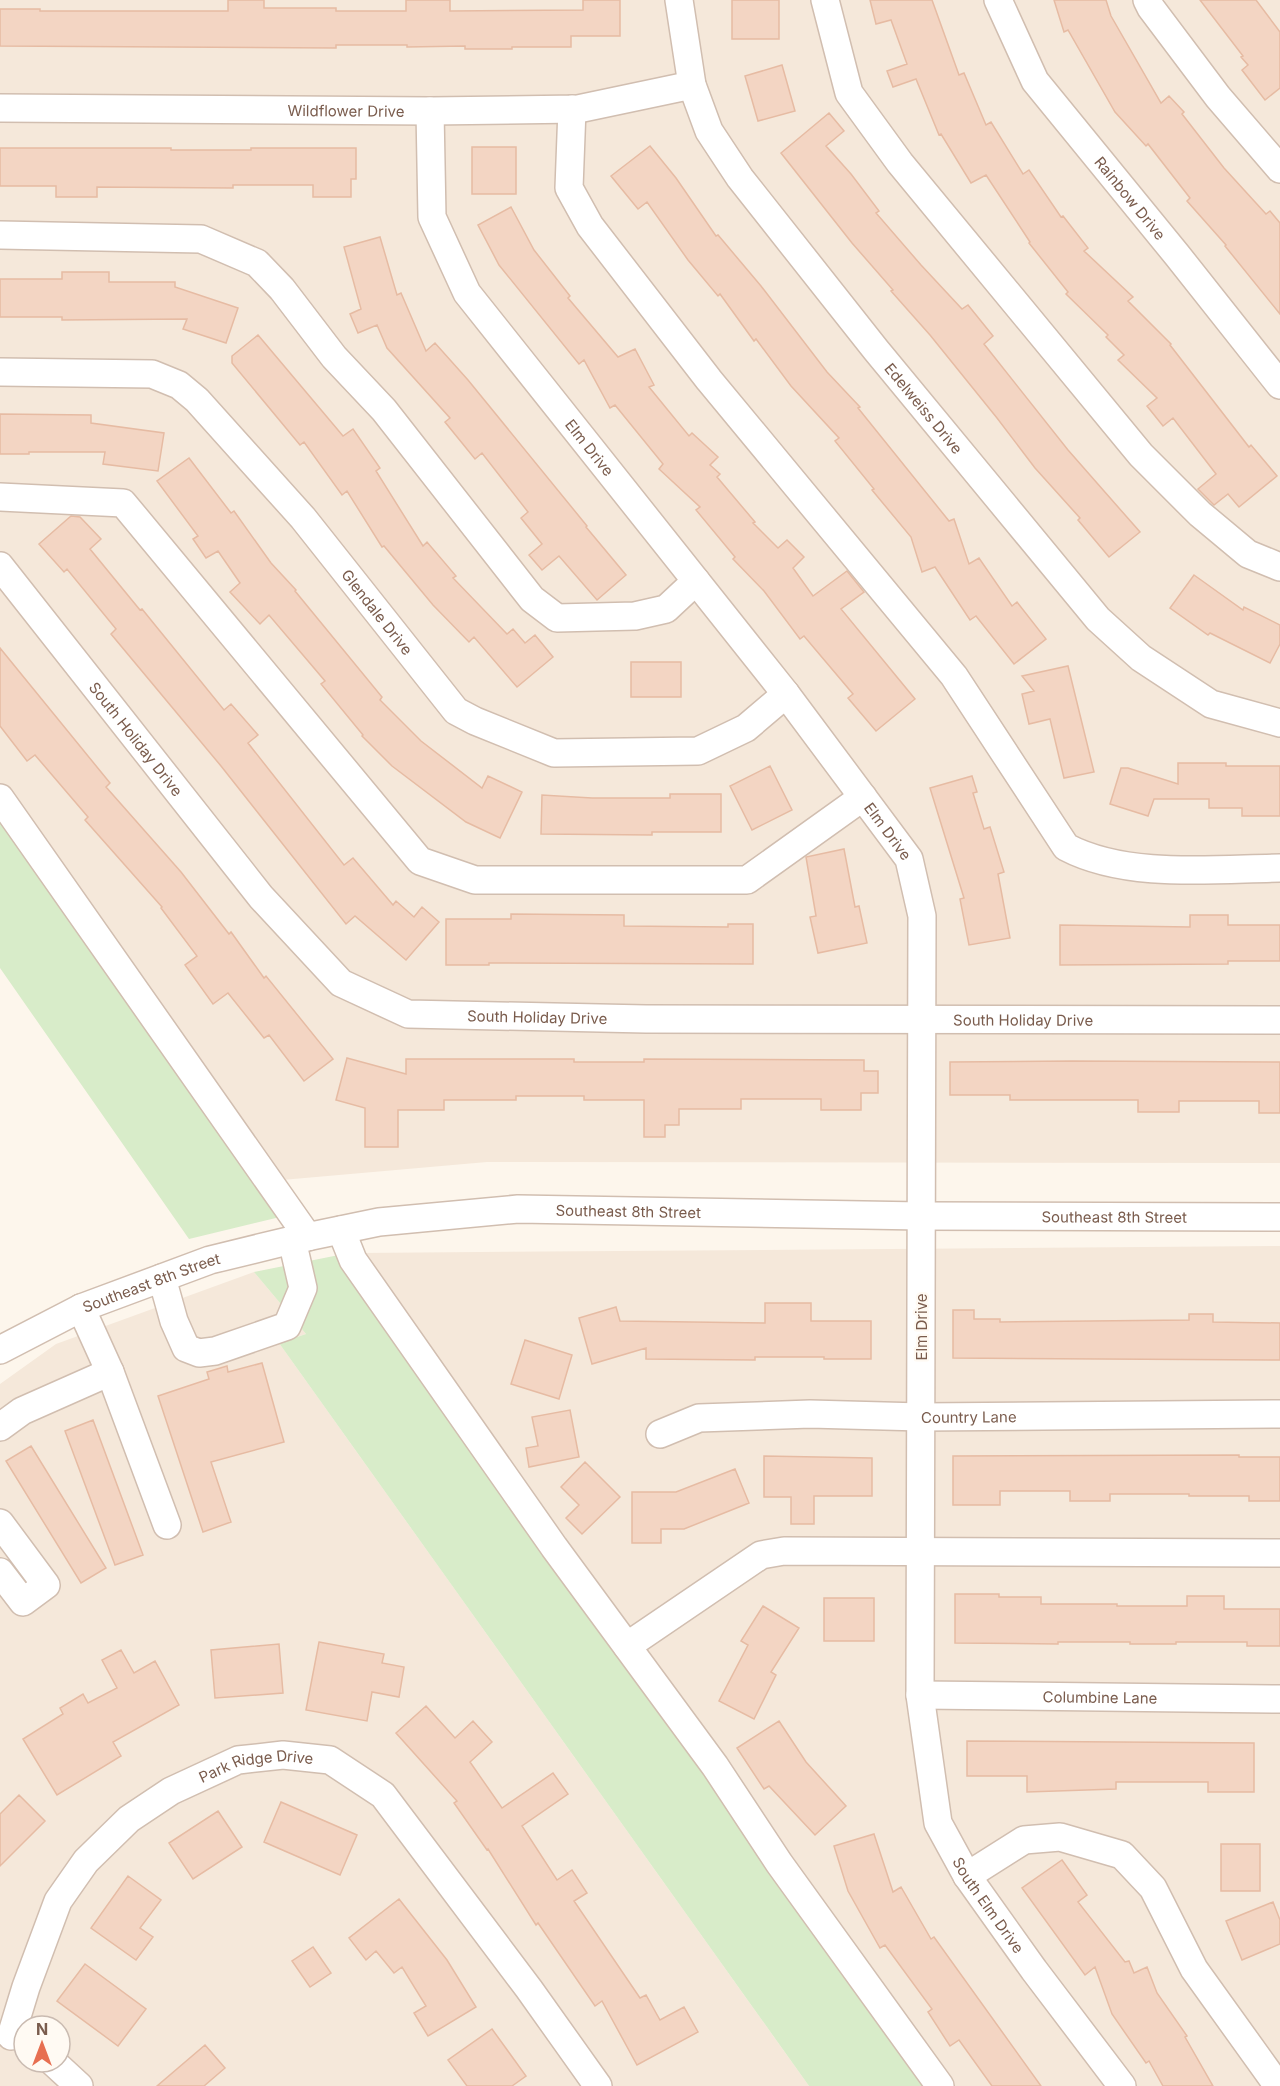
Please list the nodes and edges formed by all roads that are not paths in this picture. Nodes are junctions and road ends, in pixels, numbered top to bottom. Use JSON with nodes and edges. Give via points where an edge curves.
{"nodes":[{"id":1,"x":680,"y":0,"type":"edge"},
{"id":2,"x":825,"y":0,"type":"edge"},
{"id":3,"x":998,"y":0,"type":"edge"},
{"id":4,"x":1148,"y":0,"type":"edge"},
{"id":5,"x":692,"y":85,"type":"junction"},
{"id":6,"x":0,"y":108,"type":"edge"},
{"id":7,"x":572,"y":109,"type":"junction"},
{"id":8,"x":430,"y":111,"type":"junction"},
{"id":9,"x":1280,"y":169,"type":"edge"},
{"id":10,"x":0,"y":235,"type":"edge"},
{"id":11,"x":0,"y":372,"type":"edge"},
{"id":12,"x":1280,"y":385,"type":"edge"},
{"id":13,"x":0,"y":497,"type":"edge"},
{"id":14,"x":0,"y":566,"type":"edge"},
{"id":15,"x":1280,"y":567,"type":"edge"},
{"id":16,"x":696,"y":581,"type":"junction"},
{"id":17,"x":786,"y":694,"type":"junction"},
{"id":18,"x":1280,"y":723,"type":"edge"},
{"id":19,"x":0,"y":798,"type":"edge"},
{"id":20,"x":863,"y":798,"type":"junction"},
{"id":21,"x":1280,"y":868,"type":"edge"},
{"id":22,"x":922,"y":1019,"type":"junction"},
{"id":23,"x":1280,"y":1020,"type":"edge"},
{"id":24,"x":921,"y":1216,"type":"junction"},
{"id":25,"x":1280,"y":1217,"type":"edge"},
{"id":26,"x":341,"y":1230,"type":"junction"},
{"id":27,"x":300,"y":1238,"type":"junction"},
{"id":28,"x":162,"y":1278,"type":"junction"},
{"id":29,"x":81,"y":1308,"type":"junction"},
{"id":30,"x":0,"y":1350,"type":"edge"},
{"id":31,"x":110,"y":1372,"type":"junction"},
{"id":32,"x":1280,"y":1414,"type":"edge"},
{"id":33,"x":921,"y":1417,"type":"junction"},
{"id":34,"x":0,"y":1426,"type":"edge"},
{"id":35,"x":660,"y":1434,"type":"dead end"},
{"id":36,"x":0,"y":1523,"type":"edge"},
{"id":37,"x":167,"y":1525,"type":"dead end"},
{"id":38,"x":921,"y":1552,"type":"junction"},
{"id":39,"x":1280,"y":1553,"type":"edge"},
{"id":40,"x":0,"y":1572,"type":"edge"},
{"id":41,"x":627,"y":1646,"type":"junction"},
{"id":42,"x":920,"y":1695,"type":"junction"},
{"id":43,"x":1280,"y":1699,"type":"edge"},
{"id":44,"x":968,"y":1876,"type":"junction"},
{"id":45,"x":18,"y":2014,"type":"edge"},
{"id":46,"x":66,"y":2074,"type":"edge"},
{"id":47,"x":79,"y":2086,"type":"edge"},
{"id":48,"x":598,"y":2086,"type":"edge"},
{"id":49,"x":940,"y":2086,"type":"edge"},
{"id":50,"x":1122,"y":2086,"type":"edge"},
{"id":51,"x":1278,"y":2086,"type":"edge"}],
"edges":[{"from":1,"to":5,"type":"street","name":"Edelweiss Drive"},
{"from":2,"to":15,"type":"street","via":[[849,93],[900,163],[1141,455],[1200,514],[1248,554]]},
{"from":3,"to":12,"type":"street","name":"Rainbow Drive","via":[[1035,81]]},
{"from":4,"to":9,"type":"street","via":[[1218,97]]},
{"from":5,"to":7,"type":"street","name":"Wildflower Drive"},
{"from":5,"to":18,"type":"street","name":"Edelweiss Drive","via":[[709,131],[740,178],[1098,619],[1141,658],[1211,704]]},
{"from":6,"to":8,"type":"street","name":"Wildflower Drive"},
{"from":7,"to":8,"type":"street","name":"Wildflower Drive"},
{"from":7,"to":21,"type":"street","via":[[569,188],[590,226],[709,380],[954,676],[1066,847],[1085,857],[1155,870]]},
{"from":8,"to":16,"type":"street","name":"Elm Drive","via":[[432,217],[467,293]]},
{"from":10,"to":16,"type":"street","via":[[201,239],[257,263],[334,357],[384,410],[532,599],[557,618],[635,616],[666,609]]},
{"from":11,"to":17,"type":"street","name":"Glendale Drive","via":[[152,375],[179,385],[303,518],[456,711],[475,722],[554,753],[698,751],[746,728]]},
{"from":13,"to":20,"type":"street","via":[[123,503],[420,861],[476,880],[747,880]]},
{"from":14,"to":22,"type":"street","name":"South Holiday Drive","via":[[261,897],[341,983],[408,1014]]},
{"from":16,"to":17,"type":"street","name":"Elm Drive"},
{"from":17,"to":20,"type":"street","name":"Elm Drive"},
{"from":19,"to":27,"type":"street"},
{"from":20,"to":22,"type":"street","name":"Elm Drive","via":[[909,859],[922,916]]},
{"from":22,"to":23,"type":"street","name":"South Holiday Drive"},
{"from":22,"to":24,"type":"street","name":"Elm Drive"},
{"from":24,"to":25,"type":"street","name":"Southeast 8th Street"},
{"from":24,"to":26,"type":"street","name":"Southeast 8th Street","via":[[518,1209],[379,1222]]},
{"from":24,"to":33,"type":"street","name":"Elm Drive"},
{"from":26,"to":27,"type":"street","name":"Southeast 8th Street"},
{"from":26,"to":41,"type":"street","via":[[353,1260]]},
{"from":27,"to":28,"type":"street","name":"Southeast 8th Street","via":[[210,1260]]},
{"from":27,"to":28,"type":"street","via":[[303,1287],[287,1326],[215,1351],[199,1353],[186,1348]]},
{"from":28,"to":29,"type":"street","name":"Southeast 8th Street"},
{"from":29,"to":30,"type":"street","name":"Southeast 8th Street"},
{"from":29,"to":31,"type":"street"},
{"from":31,"to":34,"type":"street","via":[[22,1411]]},
{"from":31,"to":37,"type":"street"},
{"from":32,"to":33,"type":"street","name":"Country Lane"},
{"from":33,"to":35,"type":"street","name":"Country Lane","via":[[810,1414],[699,1418]]},
{"from":33,"to":38,"type":"street","name":"Elm Drive"},
{"from":36,"to":40,"type":"street","via":[[46,1585],[23,1602]]},
{"from":38,"to":39,"type":"street"},
{"from":38,"to":41,"type":"street","via":[[784,1551],[761,1555]]},
{"from":38,"to":42,"type":"street","name":"Elm Drive"},
{"from":41,"to":49,"type":"street"},
{"from":42,"to":43,"type":"street","name":"Columbine Lane"},
{"from":42,"to":44,"type":"street","name":"South Elm Drive","via":[[938,1823]]},
{"from":44,"to":50,"type":"street","name":"South Elm Drive"},
{"from":44,"to":51,"type":"street","via":[[1024,1840],[1060,1837],[1122,1855],[1153,1888],[1194,1969]]},
{"from":45,"to":48,"type":"street","name":"Park Ridge Drive","via":[[58,1901],[86,1861],[129,1819],[171,1791],[238,1760],[283,1755],[330,1760],[383,1795]]},
{"from":46,"to":47,"type":"street"}]}
